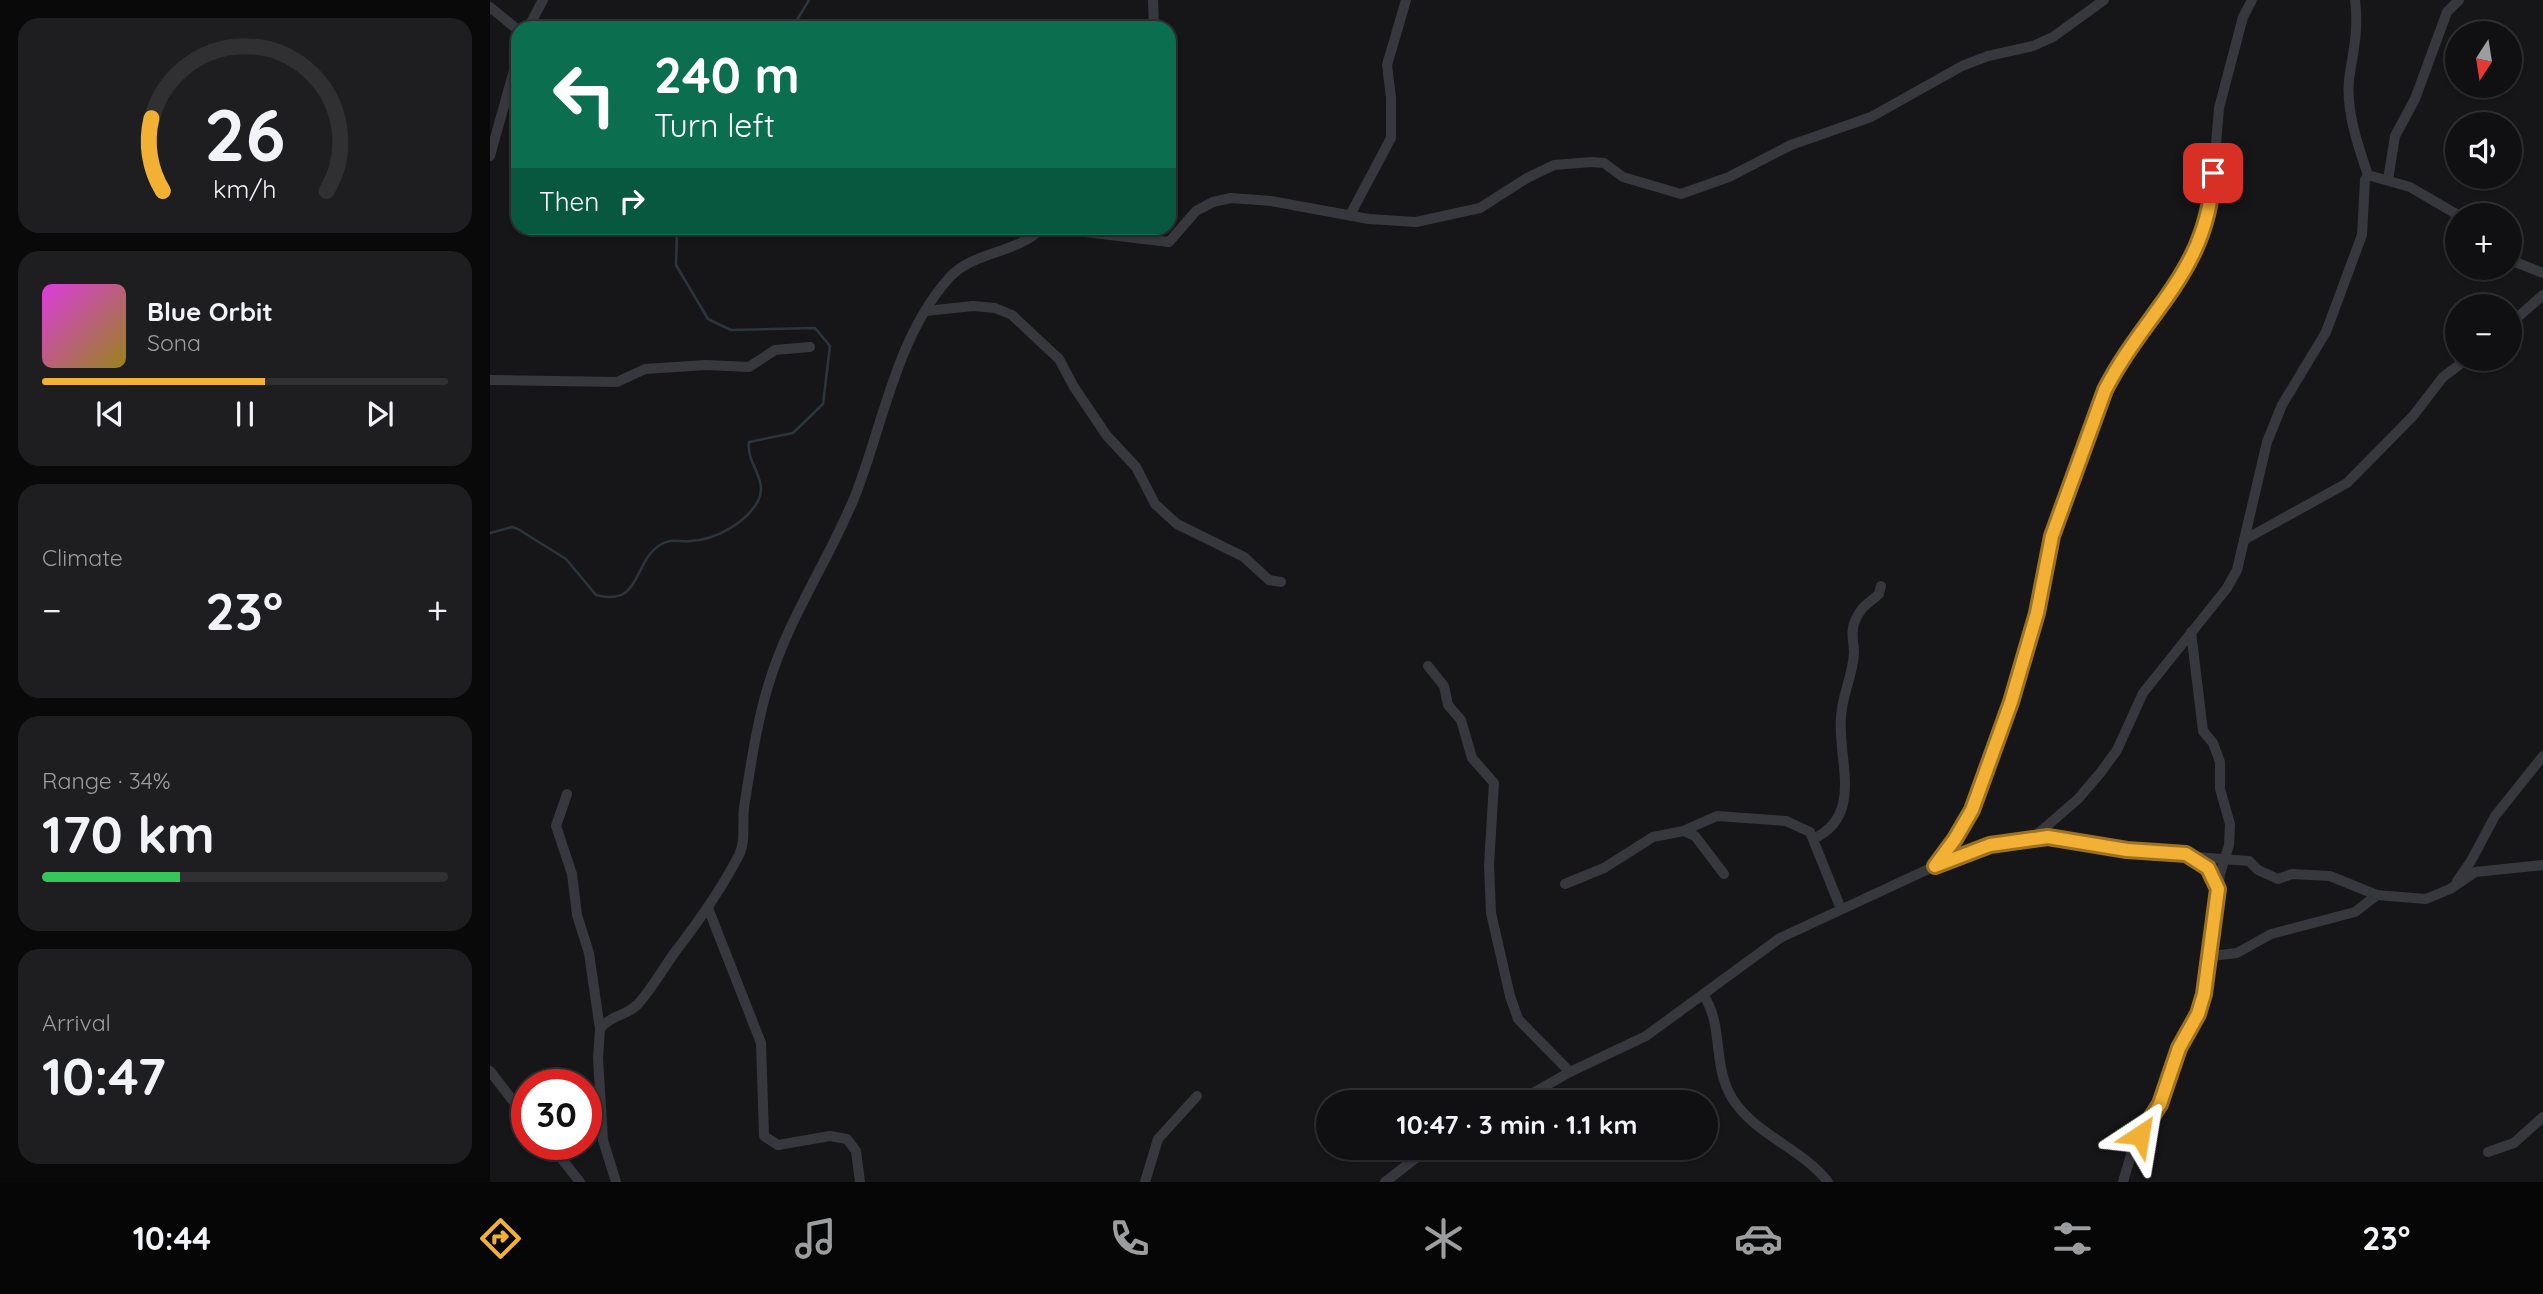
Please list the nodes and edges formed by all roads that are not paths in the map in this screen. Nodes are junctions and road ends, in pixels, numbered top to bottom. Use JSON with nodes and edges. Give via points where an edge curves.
{"nodes":[{"id":1,"x":543,"y":0,"type":"edge"},
{"id":2,"x":1153,"y":0,"type":"edge"},
{"id":3,"x":1406,"y":0,"type":"edge"},
{"id":4,"x":2104,"y":0,"type":"edge"},
{"id":5,"x":2252,"y":0,"type":"edge"},
{"id":6,"x":2354,"y":0,"type":"edge"},
{"id":7,"x":2459,"y":0,"type":"edge"},
{"id":8,"x":490,"y":7,"type":"edge"},
{"id":9,"x":532,"y":21,"type":"edge"},
{"id":10,"x":1154,"y":21,"type":"edge"},
{"id":11,"x":511,"y":24,"type":"edge"},
{"id":12,"x":511,"y":81,"type":"edge"},
{"id":13,"x":490,"y":156,"type":"edge"},
{"id":14,"x":2368,"y":176,"type":"junction"},
{"id":15,"x":2388,"y":180,"type":"junction"},
{"id":16,"x":2445,"y":207,"type":"edge"},
{"id":17,"x":1350,"y":215,"type":"junction"},
{"id":18,"x":1176,"y":234,"type":"edge"},
{"id":19,"x":1033,"y":235,"type":"edge"},
{"id":20,"x":1111,"y":235,"type":"edge"},
{"id":21,"x":1175,"y":235,"type":"edge"},
{"id":22,"x":2522,"y":265,"type":"edge"},
{"id":23,"x":2543,"y":273,"type":"edge"},
{"id":24,"x":2543,"y":295,"type":"edge"},
{"id":25,"x":926,"y":311,"type":"junction"},
{"id":26,"x":2522,"y":313,"type":"edge"},
{"id":27,"x":810,"y":347,"type":"dead end"},
{"id":28,"x":2451,"y":371,"type":"edge"},
{"id":29,"x":490,"y":380,"type":"edge"},
{"id":30,"x":2245,"y":540,"type":"junction"},
{"id":31,"x":1281,"y":582,"type":"dead end"},
{"id":32,"x":1881,"y":586,"type":"dead end"},
{"id":33,"x":2191,"y":632,"type":"junction"},
{"id":34,"x":1428,"y":666,"type":"dead end"},
{"id":35,"x":2543,"y":756,"type":"edge"},
{"id":36,"x":567,"y":794,"type":"dead end"},
{"id":37,"x":1683,"y":831,"type":"junction"},
{"id":38,"x":2033,"y":838,"type":"junction"},
{"id":39,"x":1814,"y":839,"type":"junction"},
{"id":40,"x":2194,"y":857,"type":"junction"},
{"id":41,"x":2224,"y":858,"type":"junction"},
{"id":42,"x":2543,"y":865,"type":"edge"},
{"id":43,"x":1935,"y":866,"type":"junction"},
{"id":44,"x":1724,"y":874,"type":"dead end"},
{"id":45,"x":1565,"y":884,"type":"dead end"},
{"id":46,"x":2455,"y":885,"type":"junction"},
{"id":47,"x":2218,"y":889,"type":"junction"},
{"id":48,"x":2377,"y":895,"type":"junction"},
{"id":49,"x":708,"y":908,"type":"junction"},
{"id":50,"x":1841,"y":909,"type":"junction"},
{"id":51,"x":2211,"y":956,"type":"junction"},
{"id":52,"x":1704,"y":996,"type":"junction"},
{"id":53,"x":600,"y":1030,"type":"junction"},
{"id":54,"x":490,"y":1071,"type":"edge"},
{"id":55,"x":1570,"y":1072,"type":"junction"},
{"id":56,"x":1538,"y":1090,"type":"edge"},
{"id":57,"x":1197,"y":1096,"type":"dead end"},
{"id":58,"x":511,"y":1098,"type":"edge"},
{"id":59,"x":2543,"y":1117,"type":"edge"},
{"id":60,"x":2488,"y":1152,"type":"dead end"},
{"id":61,"x":563,"y":1160,"type":"edge"},
{"id":62,"x":1413,"y":1160,"type":"edge"},
{"id":63,"x":580,"y":1182,"type":"edge"},
{"id":64,"x":616,"y":1182,"type":"edge"},
{"id":65,"x":860,"y":1182,"type":"edge"},
{"id":66,"x":1145,"y":1182,"type":"edge"},
{"id":67,"x":1385,"y":1182,"type":"edge"},
{"id":68,"x":1828,"y":1182,"type":"edge"},
{"id":69,"x":2123,"y":1182,"type":"edge"}],
"edges":[{"from":1,"to":9,"type":"street"},
{"from":2,"to":10,"type":"street"},
{"from":3,"to":17,"type":"street","via":[[1387,65],[1391,138]]},
{"from":4,"to":17,"type":"street","via":[[2053,37],[1962,66],[1871,117],[1791,145],[1703,188],[1670,193],[1623,177],[1604,163],[1566,163],[1527,178],[1492,203],[1457,215],[1416,222]]},
{"from":5,"to":43,"type":"street","via":[[2243,17],[2219,108],[2212,193],[2198,247],[2105,390],[2052,536],[2037,613],[2011,702],[1972,810]]},
{"from":6,"to":14,"type":"street","via":[[2358,29],[2349,81],[2350,107]]},
{"from":7,"to":15,"type":"street","via":[[2447,12],[2415,99],[2395,136]]},
{"from":8,"to":11,"type":"street"},
{"from":12,"to":13,"type":"street"},
{"from":14,"to":15,"type":"street"},
{"from":14,"to":30,"type":"street","via":[[2362,235],[2326,332],[2282,405],[2267,442]]},
{"from":15,"to":16,"type":"street"},
{"from":17,"to":18,"type":"street","via":[[1231,198],[1196,211]]},
{"from":19,"to":25,"type":"street","via":[[1015,247],[982,255],[961,267]]},
{"from":20,"to":21,"type":"street","via":[[1169,242]]},
{"from":22,"to":23,"type":"street"},
{"from":24,"to":26,"type":"street"},
{"from":25,"to":31,"type":"street","via":[[973,306],[1013,316],[1059,359],[1107,436],[1136,467],[1155,504],[1178,524],[1244,556],[1269,580]]},
{"from":25,"to":49,"type":"street","via":[[898,374],[855,496],[777,658],[762,710],[741,852]]},
{"from":27,"to":29,"type":"street","via":[[775,350],[749,367],[645,369],[617,382]]},
{"from":28,"to":30,"type":"street","via":[[2347,483]]},
{"from":30,"to":33,"type":"street","via":[[2227,588]]},
{"from":32,"to":39,"type":"street","via":[[1879,594],[1865,602],[1852,628],[1853,666],[1840,719],[1844,805],[1829,828]]},
{"from":33,"to":38,"type":"street","via":[[2143,693],[2117,750],[2101,772]]},
{"from":33,"to":41,"type":"street","via":[[2203,731],[2217,752],[2220,789],[2228,809],[2229,845]]},
{"from":34,"to":55,"type":"street","via":[[1461,720],[1472,758],[1494,783],[1491,904],[1518,1019]]},
{"from":35,"to":46,"type":"street","via":[[2495,816]]},
{"from":36,"to":53,"type":"street","via":[[556,825],[589,953]]},
{"from":37,"to":39,"type":"street","via":[[1717,816],[1772,819],[1799,825]]},
{"from":37,"to":44,"type":"street","via":[[1695,836]]},
{"from":37,"to":45,"type":"street","via":[[1653,837],[1604,868]]},
{"from":38,"to":40,"type":"street"},
{"from":38,"to":43,"type":"street","via":[[1990,845]]},
{"from":39,"to":50,"type":"street"},
{"from":40,"to":41,"type":"street"},
{"from":40,"to":47,"type":"street","via":[[2208,868]]},
{"from":41,"to":47,"type":"street"},
{"from":41,"to":48,"type":"street","via":[[2249,861],[2278,879],[2292,874],[2330,876]]},
{"from":42,"to":46,"type":"street","via":[[2474,872]]},
{"from":43,"to":50,"type":"street"},
{"from":46,"to":48,"type":"street","via":[[2426,899]]},
{"from":47,"to":51,"type":"street"},
{"from":48,"to":51,"type":"street","via":[[2355,912],[2271,934],[2237,953]]},
{"from":49,"to":53,"type":"street","via":[[637,1005],[610,1018]]},
{"from":49,"to":65,"type":"street","via":[[761,1043],[764,1136],[778,1145],[830,1136],[847,1139],[856,1151]]},
{"from":50,"to":52,"type":"street","via":[[1780,938]]},
{"from":51,"to":69,"type":"street","via":[[2198,1014],[2179,1048],[2160,1104],[2133,1147]]},
{"from":52,"to":55,"type":"street","via":[[1646,1036]]},
{"from":52,"to":68,"type":"street","via":[[1716,1024],[1718,1067],[1733,1100],[1775,1140],[1807,1159]]},
{"from":53,"to":64,"type":"street","via":[[603,1140]]},
{"from":54,"to":58,"type":"street"},
{"from":55,"to":56,"type":"street"},
{"from":57,"to":66,"type":"street","via":[[1158,1139]]},
{"from":59,"to":60,"type":"street","via":[[2514,1143]]},
{"from":61,"to":63,"type":"street"},
{"from":62,"to":67,"type":"street"}]}
